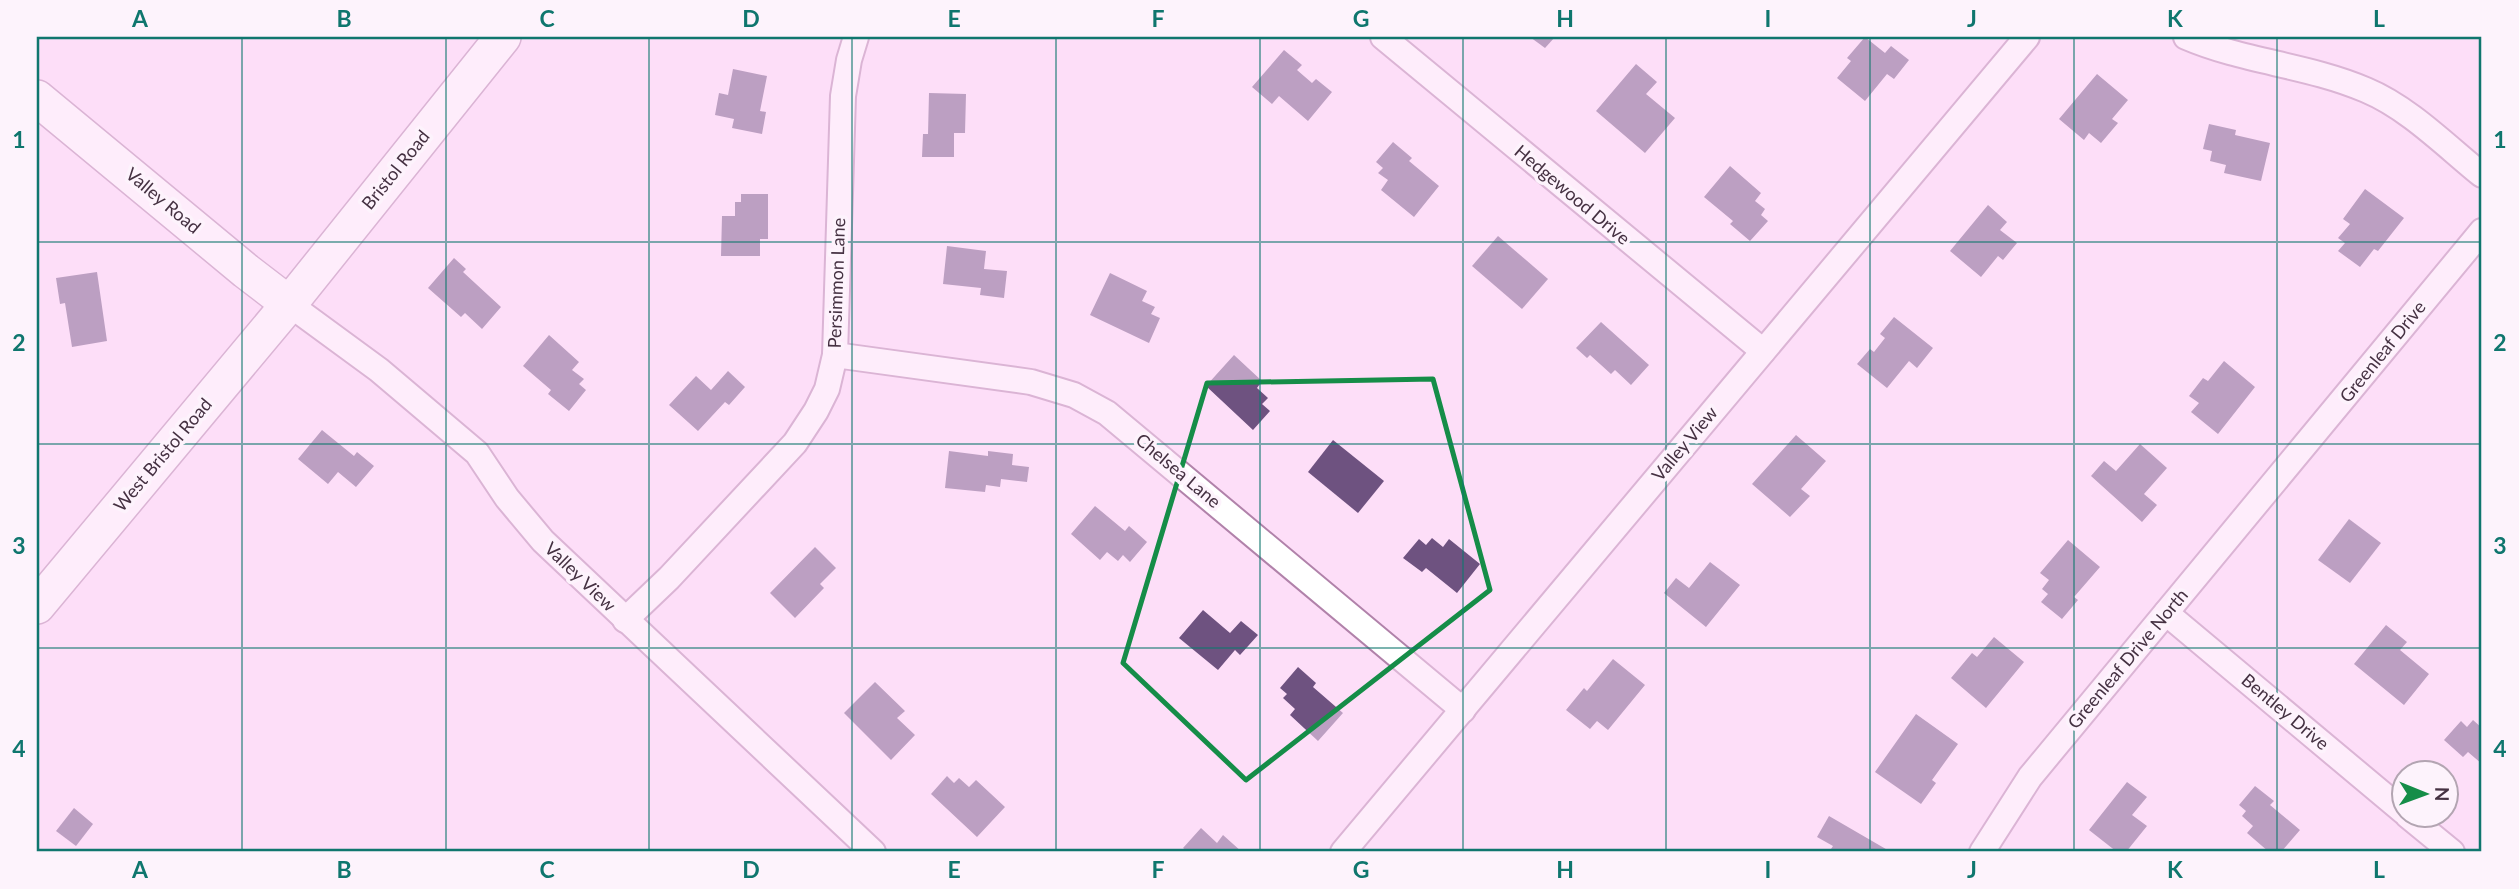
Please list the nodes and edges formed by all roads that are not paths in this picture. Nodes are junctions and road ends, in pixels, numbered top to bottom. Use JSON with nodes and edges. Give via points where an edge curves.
{"nodes":[{"id":1,"x":503,"y":37,"type":"edge"},
{"id":2,"x":856,"y":37,"type":"edge"},
{"id":3,"x":1383,"y":37,"type":"edge"},
{"id":4,"x":2027,"y":37,"type":"edge"},
{"id":5,"x":2186,"y":37,"type":"edge"},
{"id":6,"x":37,"y":98,"type":"edge"},
{"id":7,"x":2482,"y":176,"type":"edge"},
{"id":8,"x":2482,"y":231,"type":"edge"},
{"id":9,"x":289,"y":304,"type":"junction"},
{"id":10,"x":1763,"y":351,"type":"junction"},
{"id":11,"x":835,"y":355,"type":"junction"},
{"id":12,"x":2284,"y":472,"type":"joint"},
{"id":13,"x":37,"y":606,"type":"edge"},
{"id":14,"x":2166,"y":613,"type":"junction"},
{"id":15,"x":625,"y":620,"type":"junction"},
{"id":16,"x":1463,"y":710,"type":"junction"},
{"id":17,"x":2390,"y":801,"type":"edge"},
{"id":18,"x":2425,"y":830,"type":"edge"},
{"id":19,"x":873,"y":852,"type":"edge"},
{"id":20,"x":1343,"y":852,"type":"edge"},
{"id":21,"x":1982,"y":852,"type":"edge"},
{"id":22,"x":2452,"y":852,"type":"edge"}],
"edges":[{"from":1,"to":9,"type":"main road","name":"Bristol Road"},
{"from":2,"to":11,"type":"street","name":"Persimmon Lane","via":[[843,96]]},
{"from":3,"to":10,"type":"street","name":"Hedgewood Drive"},
{"from":4,"to":10,"type":"street","name":"Valley View"},
{"from":5,"to":7,"type":"street","via":[[2368,90],[2395,105]]},
{"from":6,"to":9,"type":"main road","name":"Valley Road"},
{"from":8,"to":12,"type":"street","name":"Greenleaf Drive"},
{"from":9,"to":13,"type":"main road","name":"West Bristol Road"},
{"from":9,"to":15,"type":"street","name":"Valley View","via":[[379,370],[477,453],[543,541]]},
{"from":10,"to":16,"type":"street","name":"Valley View"},
{"from":11,"to":15,"type":"street","name":"Persimmon Lane","via":[[827,389],[795,443]]},
{"from":11,"to":16,"type":"street","name":"Chelsea Lane","via":[[1031,382],[1073,394],[1107,413]]},
{"from":12,"to":14,"type":"street","name":"Greenleaf Drive North"},
{"from":14,"to":17,"type":"street","name":"Bentley Drive"},
{"from":14,"to":21,"type":"street","name":"Greenleaf Drive North","via":[[2030,777]]},
{"from":15,"to":19,"type":"street","name":"Valley View"},
{"from":16,"to":20,"type":"street","name":"Valley View"},
{"from":18,"to":22,"type":"street"}]}
